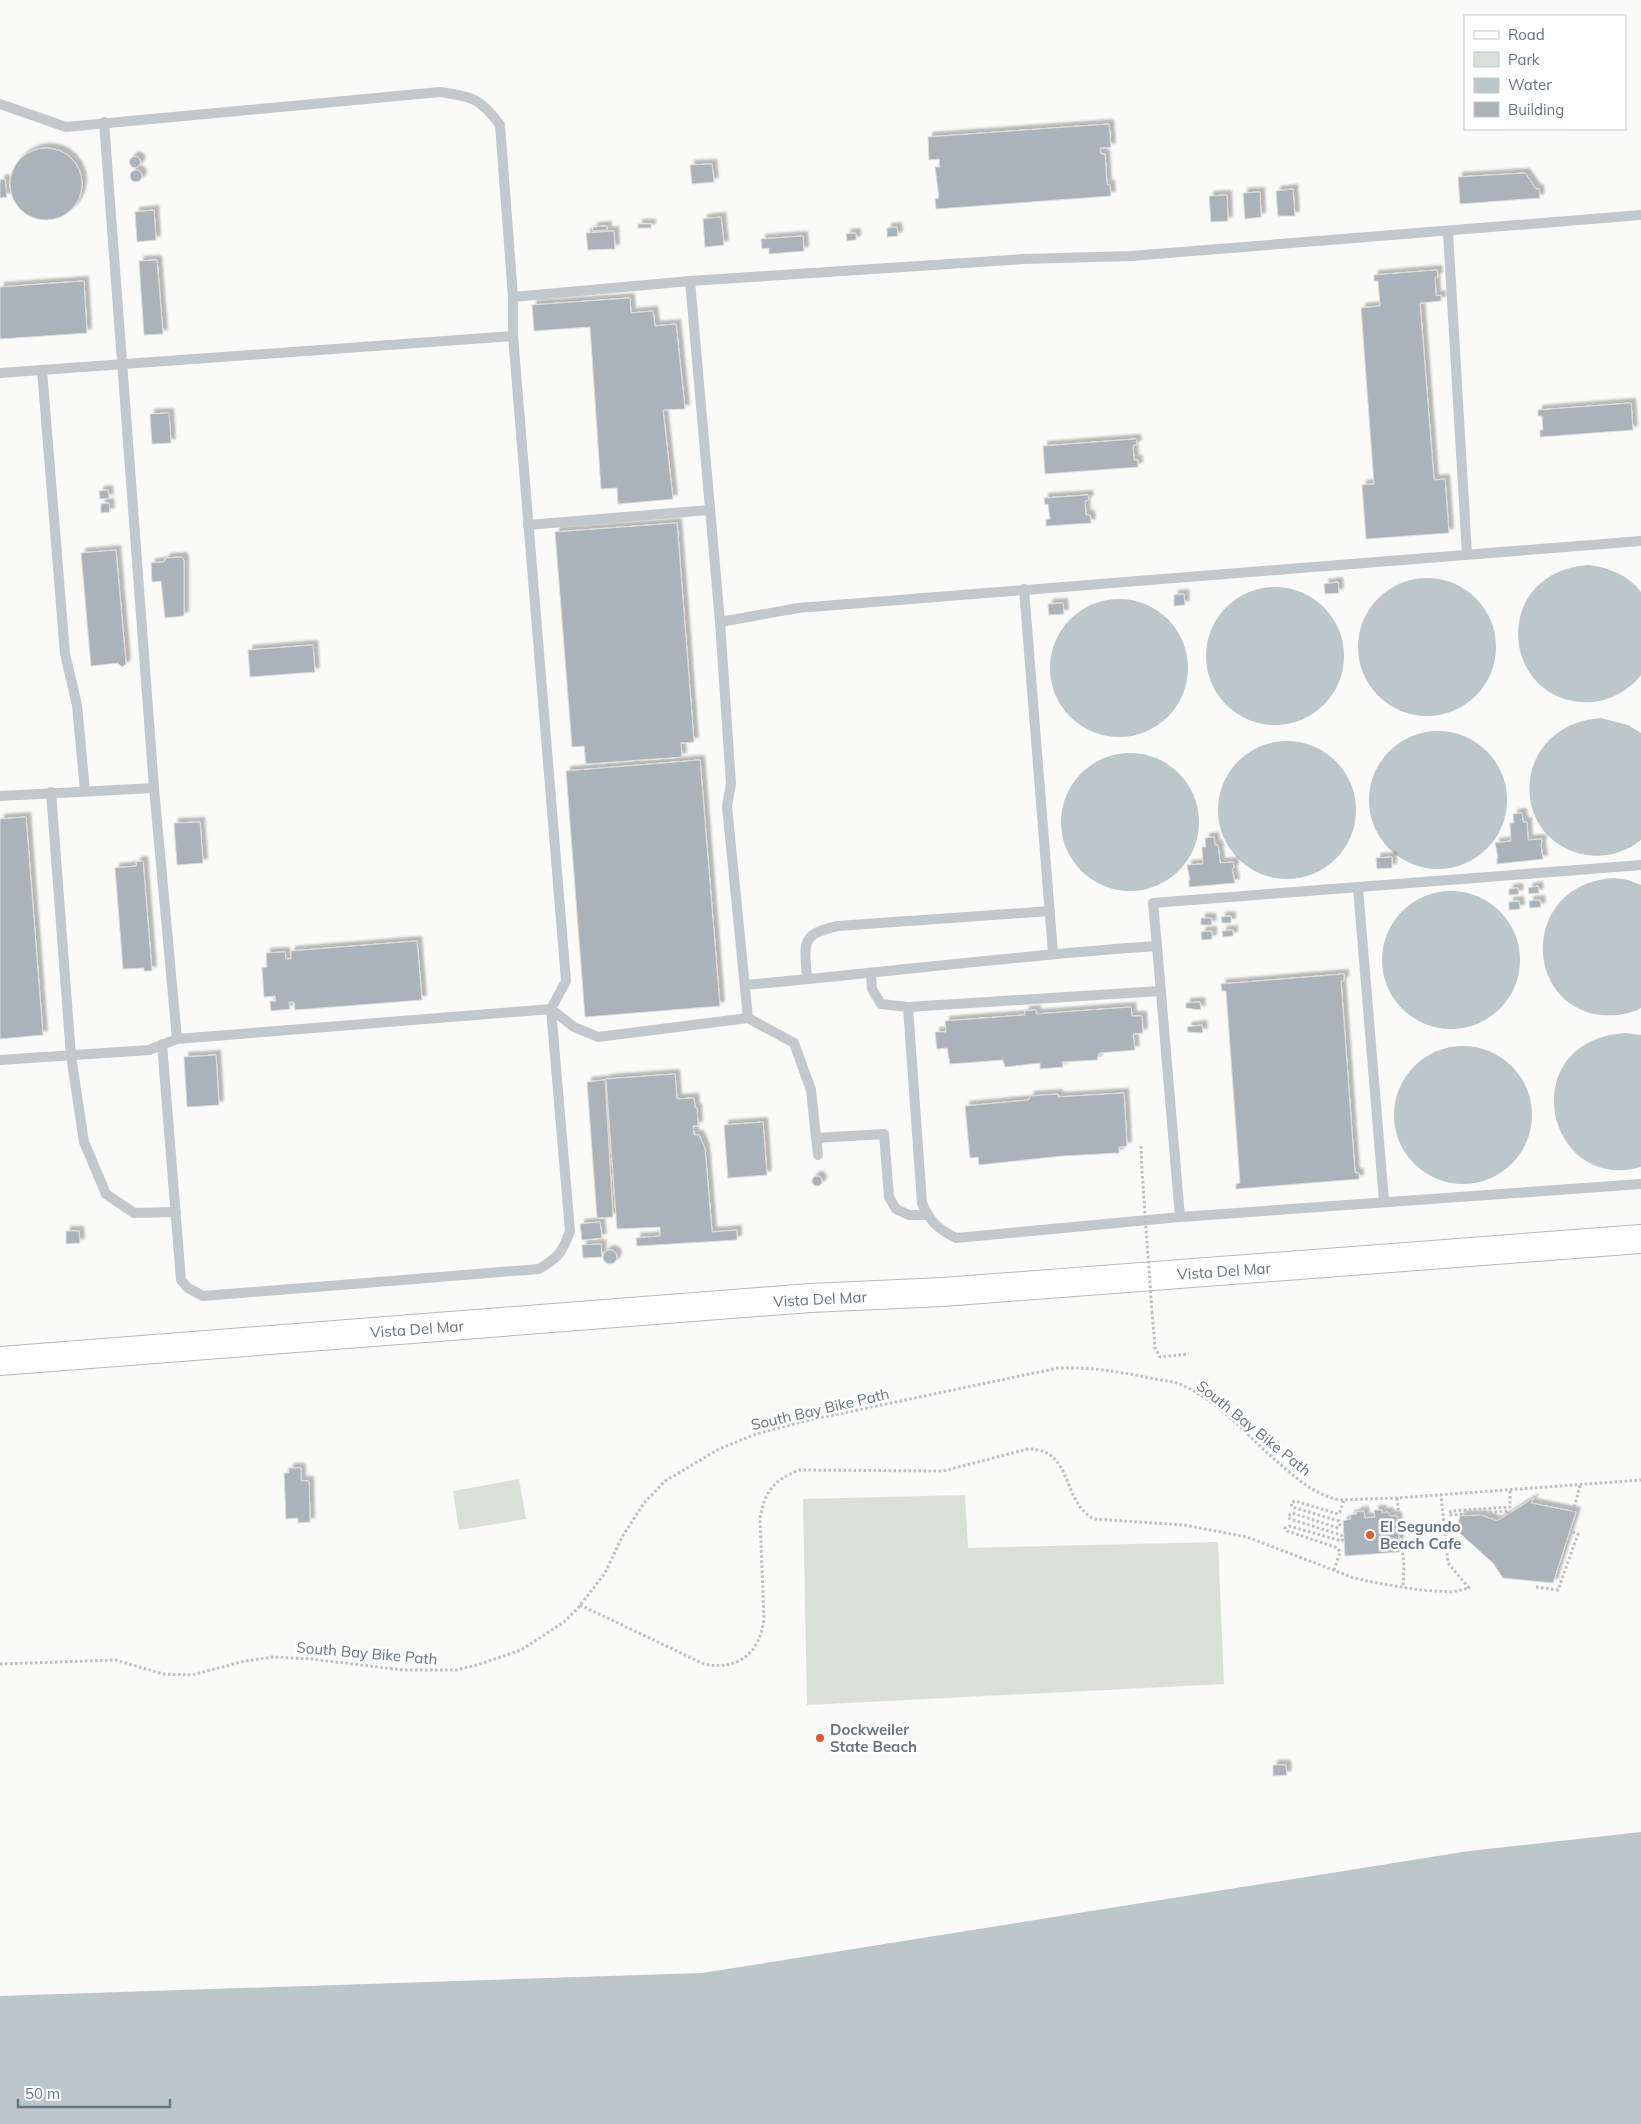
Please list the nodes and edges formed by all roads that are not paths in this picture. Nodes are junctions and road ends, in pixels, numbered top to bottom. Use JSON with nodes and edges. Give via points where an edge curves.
{"nodes":[{"id":1,"x":0,"y":104,"type":"edge"},
{"id":2,"x":104,"y":122,"type":"junction"},
{"id":3,"x":1641,"y":215,"type":"edge"},
{"id":4,"x":1448,"y":232,"type":"junction"},
{"id":5,"x":690,"y":281,"type":"junction"},
{"id":6,"x":513,"y":297,"type":"junction"},
{"id":7,"x":513,"y":336,"type":"junction"},
{"id":8,"x":122,"y":364,"type":"junction"},
{"id":9,"x":42,"y":370,"type":"junction"},
{"id":10,"x":0,"y":373,"type":"edge"},
{"id":11,"x":710,"y":510,"type":"junction"},
{"id":12,"x":528,"y":525,"type":"junction"},
{"id":13,"x":1641,"y":541,"type":"edge"},
{"id":14,"x":1467,"y":554,"type":"junction"},
{"id":15,"x":1024,"y":589,"type":"junction"},
{"id":16,"x":720,"y":622,"type":"junction"},
{"id":17,"x":154,"y":788,"type":"junction"},
{"id":18,"x":85,"y":791,"type":"junction"},
{"id":19,"x":51,"y":792,"type":"junction"},
{"id":20,"x":0,"y":796,"type":"edge"},
{"id":21,"x":1641,"y":865,"type":"edge"},
{"id":22,"x":1358,"y":888,"type":"junction"},
{"id":23,"x":1050,"y":911,"type":"junction"},
{"id":24,"x":1157,"y":946,"type":"junction"},
{"id":25,"x":1054,"y":953,"type":"junction"},
{"id":26,"x":871,"y":974,"type":"junction"},
{"id":27,"x":806,"y":980,"type":"junction"},
{"id":28,"x":745,"y":985,"type":"junction"},
{"id":29,"x":1160,"y":991,"type":"junction"},
{"id":30,"x":908,"y":1006,"type":"junction"},
{"id":31,"x":551,"y":1009,"type":"junction"},
{"id":32,"x":748,"y":1018,"type":"junction"},
{"id":33,"x":177,"y":1039,"type":"junction"},
{"id":34,"x":162,"y":1044,"type":"junction"},
{"id":35,"x":71,"y":1056,"type":"junction"},
{"id":36,"x":0,"y":1060,"type":"edge"},
{"id":37,"x":816,"y":1138,"type":"junction"},
{"id":38,"x":818,"y":1154,"type":"dead end"},
{"id":39,"x":1641,"y":1184,"type":"edge"},
{"id":40,"x":1384,"y":1201,"type":"junction"},
{"id":41,"x":176,"y":1212,"type":"junction"},
{"id":42,"x":927,"y":1214,"type":"junction"},
{"id":43,"x":1180,"y":1216,"type":"junction"},
{"id":44,"x":1641,"y":1238,"type":"edge"},
{"id":45,"x":0,"y":1361,"type":"edge"}],
"edges":[{"from":1,"to":2,"type":"lane","via":[[66,127]]},
{"from":2,"to":6,"type":"lane","via":[[440,92],[467,96],[486,107],[500,125]]},
{"from":2,"to":8,"type":"lane"},
{"from":3,"to":4,"type":"lane"},
{"from":4,"to":5,"type":"lane","via":[[1131,256],[1024,259]]},
{"from":4,"to":14,"type":"lane"},
{"from":5,"to":6,"type":"lane"},
{"from":5,"to":11,"type":"lane"},
{"from":6,"to":7,"type":"lane"},
{"from":7,"to":8,"type":"lane"},
{"from":7,"to":12,"type":"lane"},
{"from":8,"to":9,"type":"lane"},
{"from":8,"to":17,"type":"lane"},
{"from":9,"to":10,"type":"lane"},
{"from":9,"to":18,"type":"lane","via":[[65,654],[77,705]]},
{"from":11,"to":12,"type":"lane"},
{"from":11,"to":16,"type":"lane"},
{"from":12,"to":31,"type":"lane","via":[[566,981]]},
{"from":13,"to":14,"type":"lane"},
{"from":14,"to":15,"type":"lane"},
{"from":15,"to":16,"type":"lane","via":[[798,608]]},
{"from":15,"to":23,"type":"lane"},
{"from":16,"to":28,"type":"lane","via":[[731,784],[727,806]]},
{"from":17,"to":18,"type":"lane"},
{"from":17,"to":33,"type":"lane"},
{"from":18,"to":19,"type":"lane"},
{"from":19,"to":20,"type":"lane"},
{"from":19,"to":35,"type":"lane"},
{"from":21,"to":22,"type":"lane"},
{"from":22,"to":24,"type":"lane","via":[[1153,903]]},
{"from":22,"to":40,"type":"lane"},
{"from":23,"to":25,"type":"lane"},
{"from":23,"to":27,"type":"lane","via":[[838,926],[820,930],[810,935],[805,947]]},
{"from":24,"to":25,"type":"lane"},
{"from":24,"to":29,"type":"lane"},
{"from":25,"to":26,"type":"lane"},
{"from":26,"to":27,"type":"lane"},
{"from":26,"to":30,"type":"lane","via":[[872,989],[881,1004]]},
{"from":27,"to":28,"type":"lane"},
{"from":28,"to":32,"type":"lane"},
{"from":29,"to":30,"type":"lane"},
{"from":29,"to":43,"type":"lane"},
{"from":30,"to":42,"type":"lane","via":[[922,1203]]},
{"from":31,"to":32,"type":"lane","via":[[574,1027],[598,1037]]},
{"from":31,"to":33,"type":"lane"},
{"from":31,"to":41,"type":"lane","via":[[570,1231],[556,1258],[539,1269],[203,1296],[181,1280]]},
{"from":32,"to":37,"type":"lane","via":[[794,1043],[811,1090]]},
{"from":33,"to":34,"type":"lane"},
{"from":34,"to":35,"type":"lane","via":[[149,1050]]},
{"from":34,"to":41,"type":"lane"},
{"from":35,"to":36,"type":"lane"},
{"from":35,"to":41,"type":"lane","via":[[84,1142],[106,1194],[134,1212]]},
{"from":37,"to":38,"type":"lane"},
{"from":37,"to":42,"type":"lane","via":[[884,1134],[889,1197],[896,1209],[909,1215]]},
{"from":39,"to":40,"type":"lane"},
{"from":40,"to":43,"type":"lane"},
{"from":42,"to":43,"type":"lane","via":[[940,1231],[956,1238]]},
{"from":44,"to":45,"type":"main road","name":"Vista Del Mar"}]}
